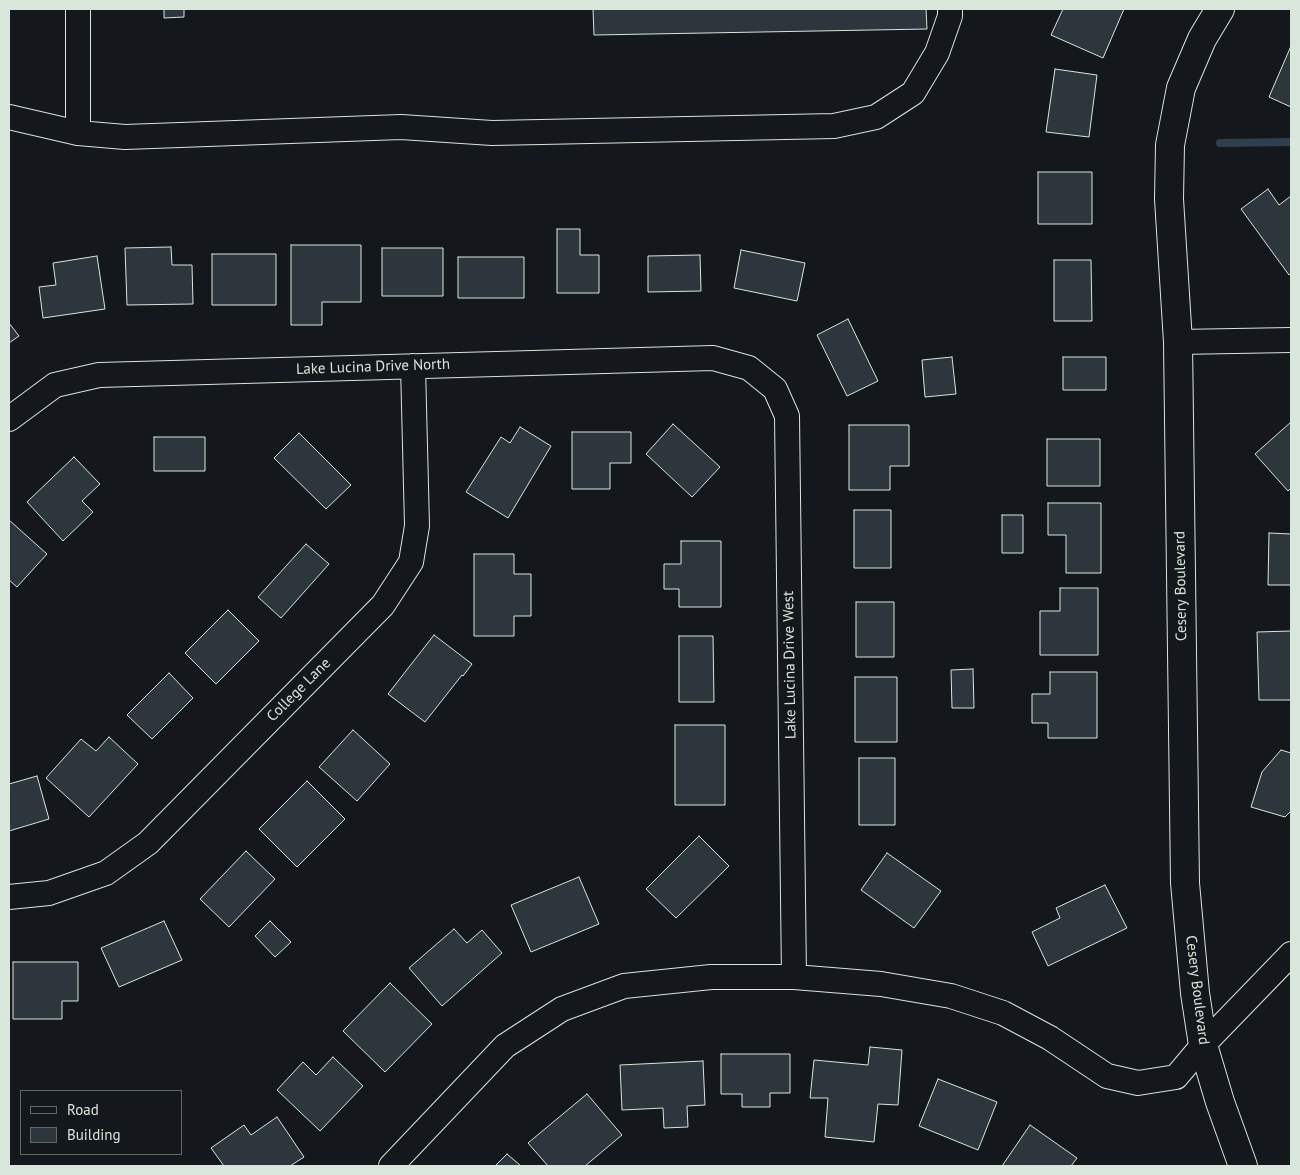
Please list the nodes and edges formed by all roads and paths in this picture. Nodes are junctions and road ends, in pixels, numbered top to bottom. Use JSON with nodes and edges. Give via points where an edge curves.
{"nodes":[{"id":1,"x":78,"y":9,"type":"edge"},
{"id":2,"x":950,"y":9,"type":"edge"},
{"id":3,"x":1220,"y":9,"type":"edge"},
{"id":4,"x":9,"y":117,"type":"edge"},
{"id":5,"x":78,"y":133,"type":"junction"},
{"id":6,"x":1291,"y":340,"type":"edge"},
{"id":7,"x":1178,"y":342,"type":"junction"},
{"id":8,"x":413,"y":366,"type":"junction"},
{"id":9,"x":749,"y":368,"type":"joint"},
{"id":10,"x":9,"y":419,"type":"edge"},
{"id":11,"x":9,"y":897,"type":"edge"},
{"id":12,"x":1291,"y":954,"type":"edge"},
{"id":13,"x":794,"y":977,"type":"junction"},
{"id":14,"x":1203,"y":1045,"type":"junction"},
{"id":15,"x":391,"y":1166,"type":"edge"},
{"id":16,"x":1243,"y":1166,"type":"edge"}],
"edges":[{"from":1,"to":5,"type":"street"},
{"from":2,"to":5,"type":"street","via":[[937,53],[913,93],[876,117],[834,126],[492,133],[401,127],[125,137]]},
{"from":3,"to":7,"type":"main road","name":"Cesery Boulevard","via":[[1202,39],[1181,88],[1170,144],[1169,199]]},
{"from":4,"to":5,"type":"street"},
{"from":6,"to":7,"type":"street"},
{"from":7,"to":14,"type":"main road","name":"Cesery Boulevard","via":[[1185,883]]},
{"from":8,"to":9,"type":"street","name":"Lake Lucina Drive North","via":[[713,358]]},
{"from":8,"to":10,"type":"street","name":"Lake Lucina Drive North","via":[[99,375],[55,385]]},
{"from":8,"to":11,"type":"street","name":"College Lane","via":[[417,526],[411,562],[383,605],[148,843],[106,873],[49,893]]},
{"from":9,"to":13,"type":"street","name":"Lake Lucina Drive West","via":[[775,389],[787,416]]},
{"from":12,"to":14,"type":"street"},
{"from":13,"to":14,"type":"street","via":[[881,984],[951,996],[1003,1014],[1050,1038],[1107,1076],[1138,1083],[1176,1077]]},
{"from":13,"to":15,"type":"street","via":[[710,978],[624,986],[562,1009],[505,1046]]},
{"from":14,"to":16,"type":"main road","name":"Cesery Boulevard"}]}
